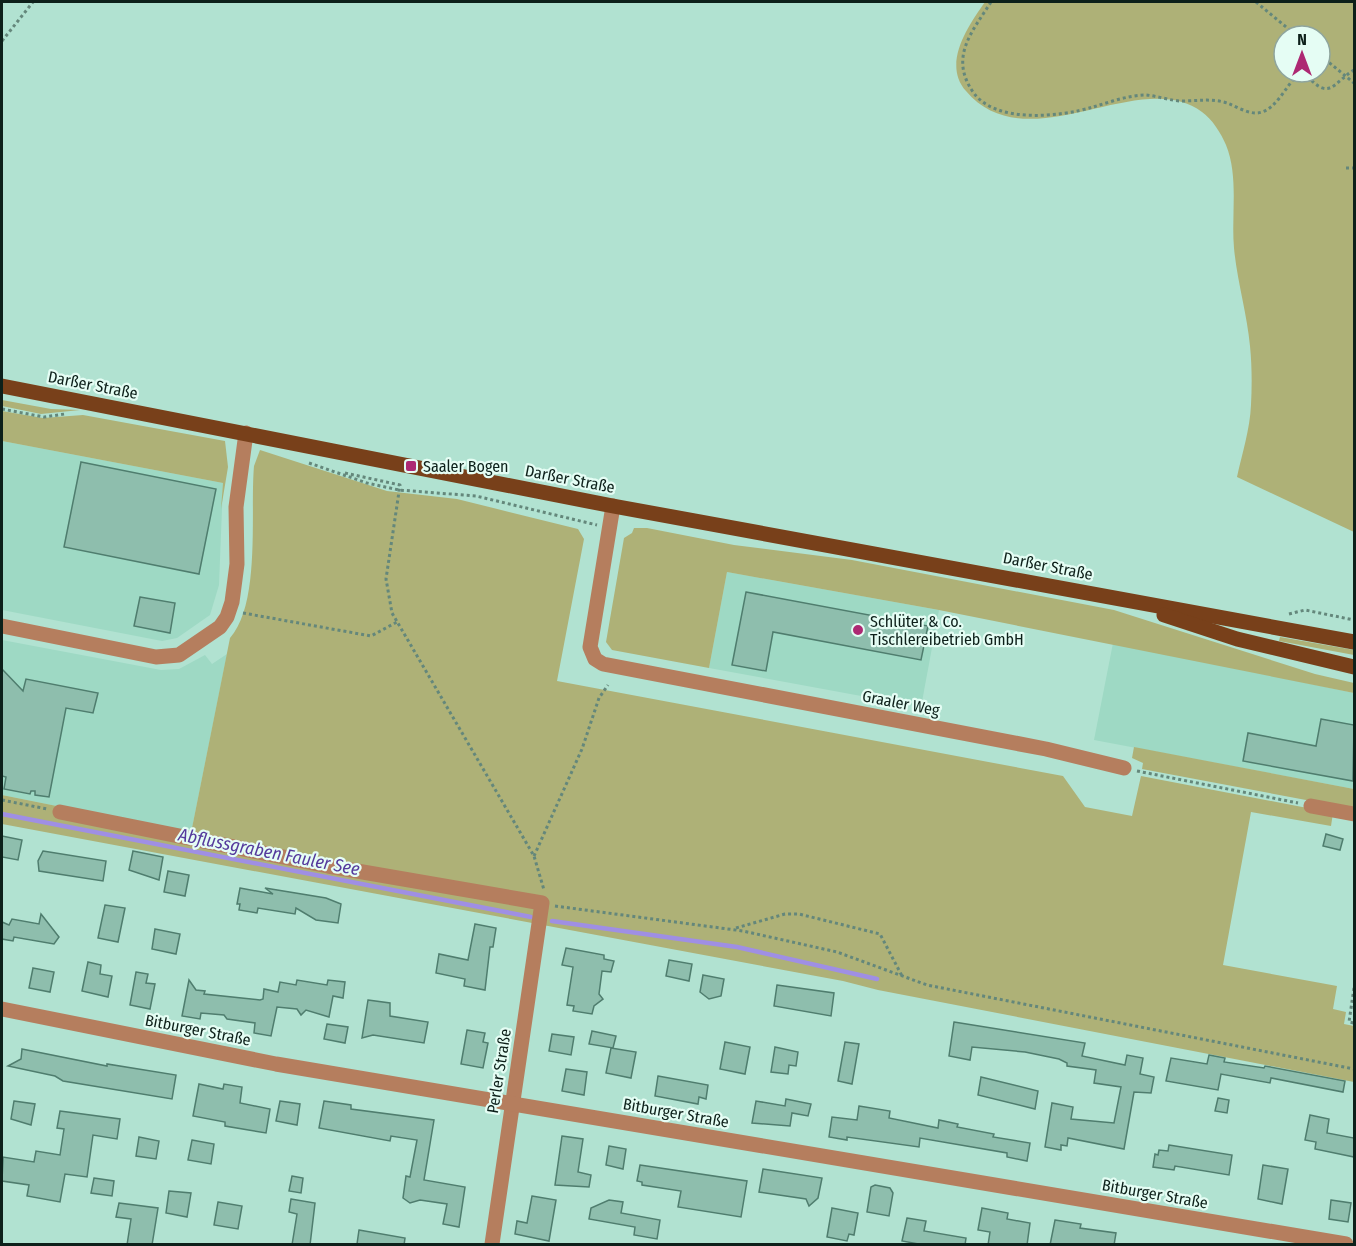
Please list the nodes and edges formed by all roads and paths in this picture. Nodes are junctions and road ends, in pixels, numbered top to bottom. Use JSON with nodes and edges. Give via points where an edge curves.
{"nodes":[{"id":1,"x":33,"y":2,"type":"edge"},
{"id":2,"x":991,"y":2,"type":"edge"},
{"id":3,"x":1256,"y":2,"type":"edge"},
{"id":4,"x":1283,"y":24,"type":"edge"},
{"id":5,"x":2,"y":42,"type":"edge"},
{"id":6,"x":1332,"y":65,"type":"edge"},
{"id":7,"x":1354,"y":70,"type":"edge"},
{"id":8,"x":1346,"y":76,"type":"junction"},
{"id":9,"x":1354,"y":83,"type":"edge"},
{"id":10,"x":1346,"y":168,"type":"dead end"},
{"id":11,"x":1354,"y":168,"type":"edge"},
{"id":12,"x":2,"y":386,"type":"edge"},
{"id":13,"x":2,"y":409,"type":"edge"},
{"id":14,"x":71,"y":414,"type":"dead end"},
{"id":15,"x":246,"y":433,"type":"junction"},
{"id":16,"x":330,"y":469,"type":"dead end"},
{"id":17,"x":399,"y":490,"type":"junction"},
{"id":18,"x":613,"y":506,"type":"junction"},
{"id":19,"x":562,"y":518,"type":"dead end"},
{"id":20,"x":1098,"y":594,"type":"junction"},
{"id":21,"x":241,"y":613,"type":"dead end"},
{"id":22,"x":397,"y":622,"type":"junction"},
{"id":23,"x":2,"y":627,"type":"edge"},
{"id":24,"x":1354,"y":642,"type":"edge"},
{"id":25,"x":1354,"y":667,"type":"edge"},
{"id":26,"x":608,"y":685,"type":"dead end"},
{"id":27,"x":1124,"y":768,"type":"joint"},
{"id":28,"x":2,"y":800,"type":"edge"},
{"id":29,"x":1311,"y":806,"type":"joint"},
{"id":30,"x":60,"y":812,"type":"joint"},
{"id":31,"x":1354,"y":814,"type":"edge"},
{"id":32,"x":534,"y":856,"type":"junction"},
{"id":33,"x":542,"y":903,"type":"junction"},
{"id":34,"x":733,"y":929,"type":"junction"},
{"id":35,"x":902,"y":976,"type":"junction"},
{"id":36,"x":1354,"y":988,"type":"edge"},
{"id":37,"x":2,"y":1009,"type":"edge"},
{"id":38,"x":1354,"y":1023,"type":"edge"},
{"id":39,"x":1354,"y":1069,"type":"edge"},
{"id":40,"x":512,"y":1103,"type":"junction"},
{"id":41,"x":492,"y":1245,"type":"edge"},
{"id":42,"x":1346,"y":1245,"type":"edge"}],
"edges":[{"from":1,"to":5,"type":"path"},
{"from":2,"to":8,"type":"path","via":[[968,41],[961,66],[975,95],[999,112],[1040,115],[1144,95],[1181,101],[1213,100],[1261,113],[1270,108],[1296,76],[1307,76],[1321,89]]},
{"from":3,"to":4,"type":"path"},
{"from":6,"to":8,"type":"path"},
{"from":7,"to":8,"type":"path"},
{"from":8,"to":9,"type":"path"},
{"from":10,"to":11,"type":"path"},
{"from":12,"to":15,"type":"main road","name":"Darßer Straße"},
{"from":13,"to":14,"type":"path","via":[[44,417]]},
{"from":15,"to":18,"type":"main road","name":"Darßer Straße"},
{"from":15,"to":23,"type":"street","via":[[236,507],[237,564],[232,602],[220,627],[179,655],[156,657]]},
{"from":16,"to":17,"type":"path","via":[[400,485]]},
{"from":17,"to":19,"type":"path","via":[[476,496]]},
{"from":17,"to":22,"type":"path","via":[[386,579]]},
{"from":18,"to":20,"type":"main road","name":"Darßer Straße"},
{"from":18,"to":27,"type":"street","name":"Graaler Weg","via":[[590,647],[595,659],[603,664],[1046,749]]},
{"from":20,"to":24,"type":"main road","name":"Darßer Straße"},
{"from":20,"to":25,"type":"main road","name":"Darßer Straße","via":[[1237,639]]},
{"from":21,"to":22,"type":"path","via":[[371,636]]},
{"from":22,"to":32,"type":"path"},
{"from":26,"to":32,"type":"path","via":[[599,698],[582,749]]},
{"from":27,"to":29,"type":"path"},
{"from":28,"to":30,"type":"path"},
{"from":29,"to":31,"type":"street"},
{"from":30,"to":33,"type":"street","via":[[328,866]]},
{"from":32,"to":33,"type":"path","via":[[544,892]]},
{"from":33,"to":34,"type":"path"},
{"from":33,"to":40,"type":"street","name":"Perler Straße"},
{"from":34,"to":35,"type":"path","via":[[837,952]]},
{"from":34,"to":35,"type":"path","via":[[785,914],[799,914],[880,934]]},
{"from":35,"to":39,"type":"path","via":[[927,985]]},
{"from":36,"to":38,"type":"path","via":[[1349,1022]]},
{"from":37,"to":40,"type":"street","name":"Bitburger Straße","via":[[276,1064]]},
{"from":40,"to":41,"type":"street","name":"Perler Straße"},
{"from":40,"to":42,"type":"street","name":"Bitburger Straße"}]}
